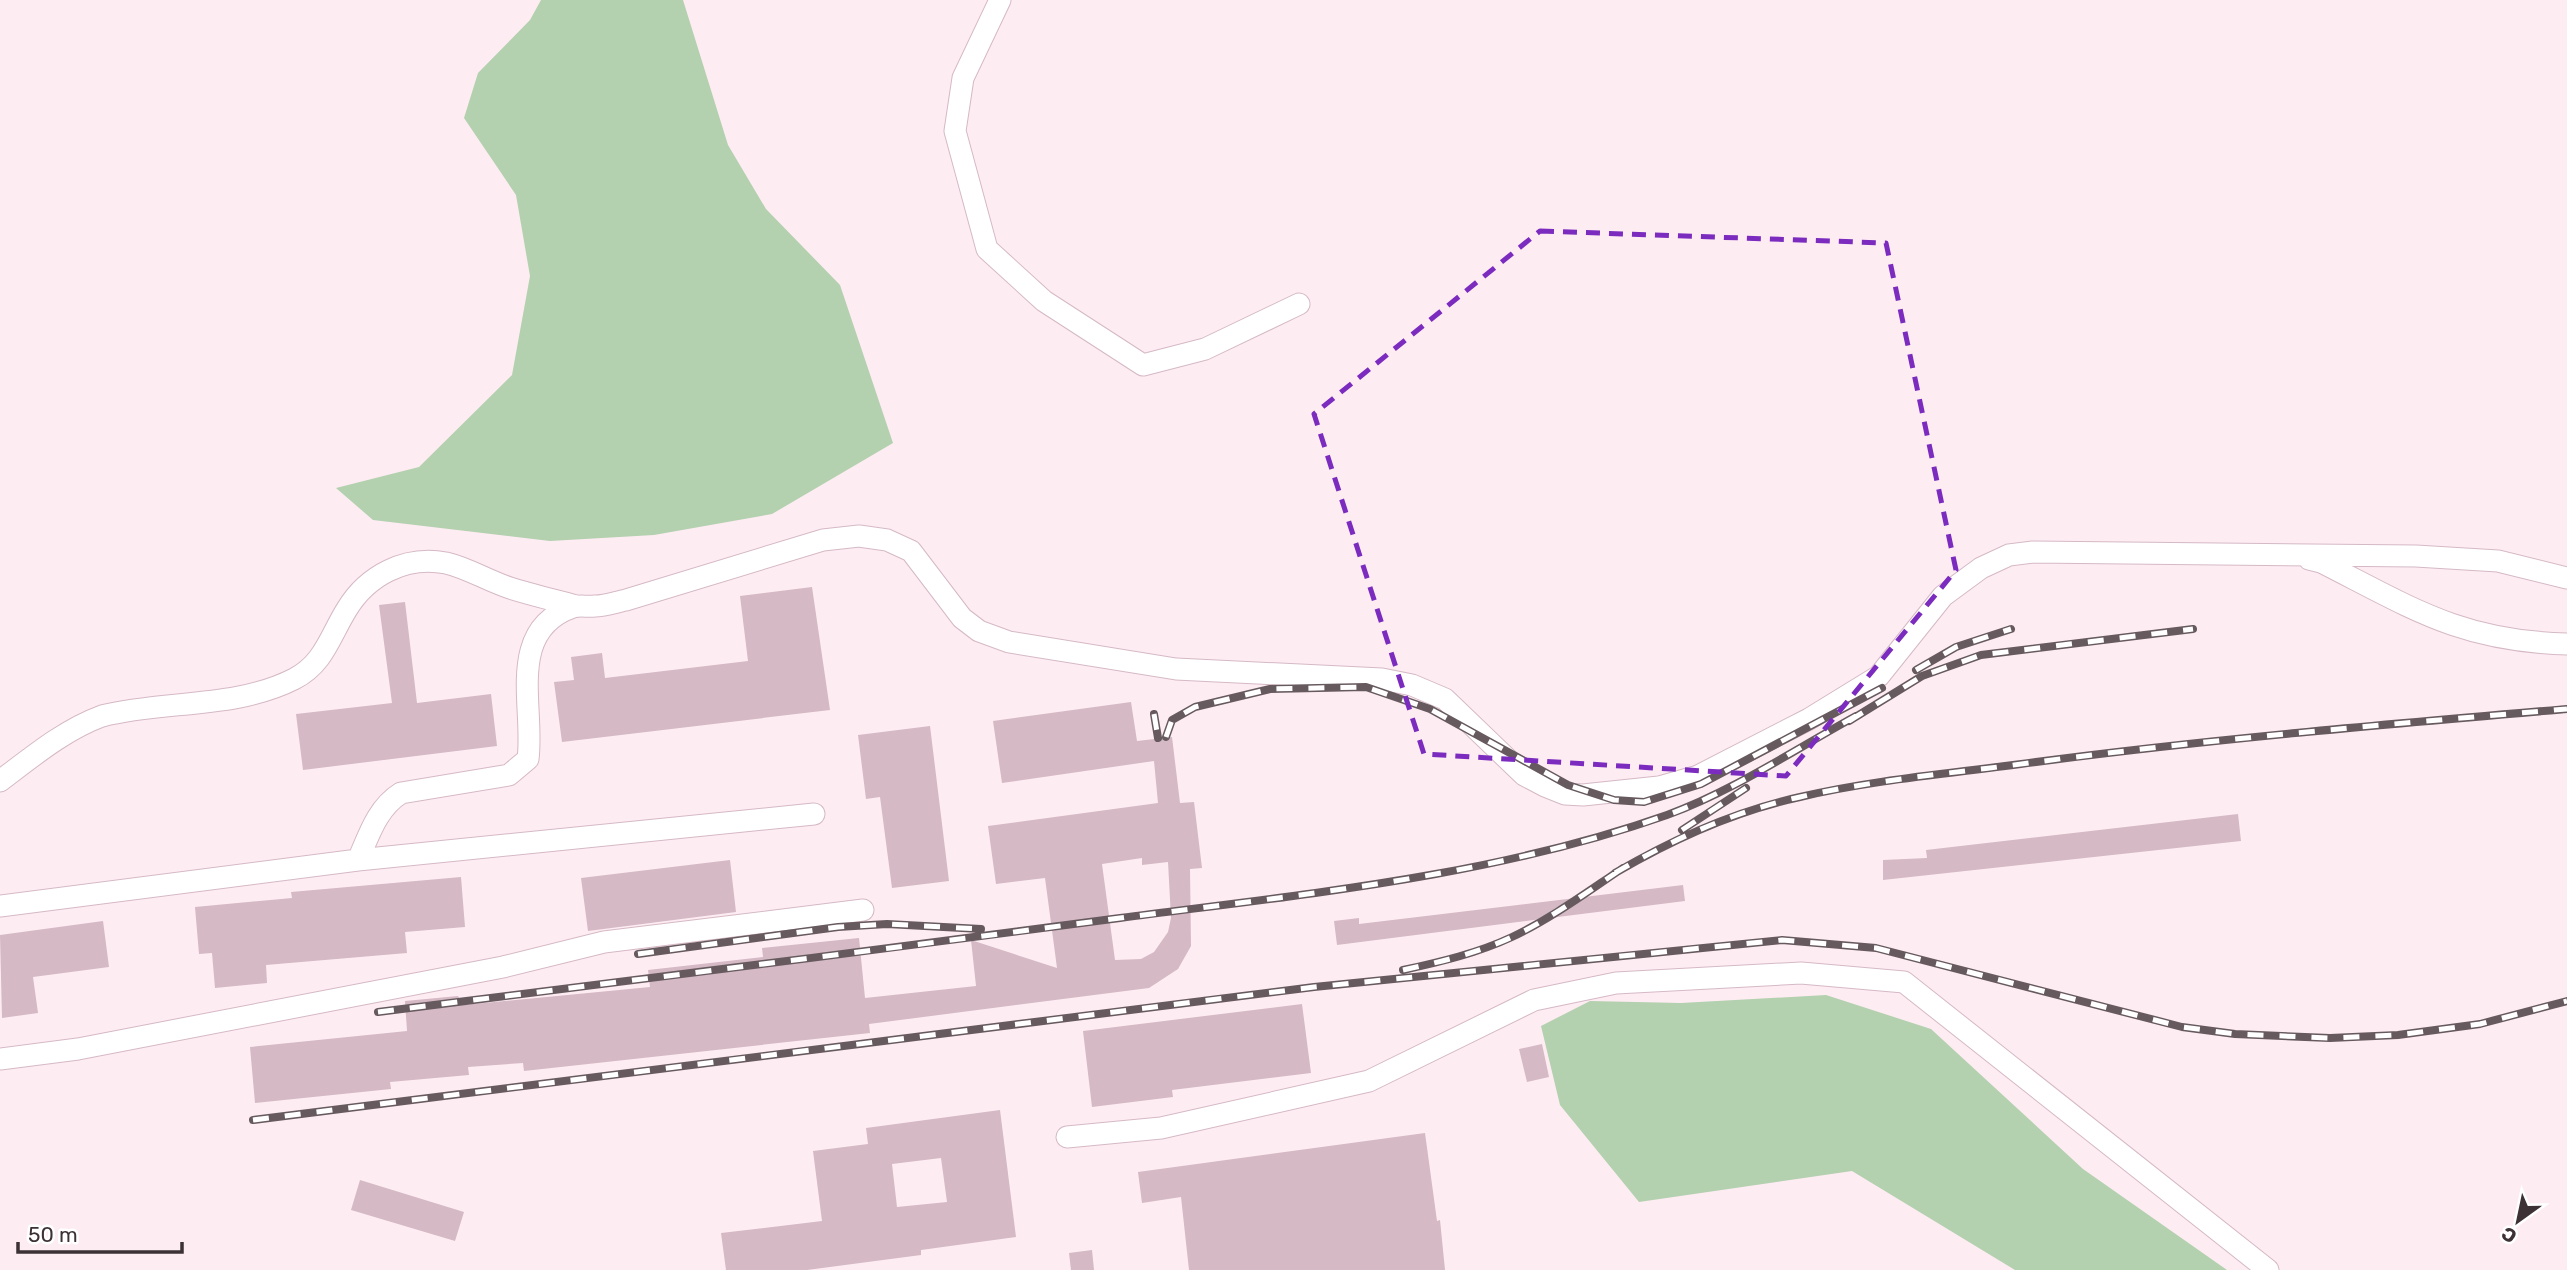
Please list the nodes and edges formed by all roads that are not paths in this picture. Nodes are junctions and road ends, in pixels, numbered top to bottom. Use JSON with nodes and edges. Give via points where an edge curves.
{"nodes":[{"id":1,"x":1000,"y":0,"type":"edge"},
{"id":2,"x":1299,"y":304,"type":"dead end"},
{"id":3,"x":2283,"y":553,"type":"junction"},
{"id":4,"x":2567,"y":578,"type":"edge"},
{"id":5,"x":576,"y":606,"type":"junction"},
{"id":6,"x":2567,"y":644,"type":"edge"},
{"id":7,"x":0,"y":781,"type":"edge"},
{"id":8,"x":814,"y":814,"type":"dead end"},
{"id":9,"x":358,"y":860,"type":"junction"},
{"id":10,"x":0,"y":906,"type":"edge"},
{"id":11,"x":863,"y":910,"type":"dead end"},
{"id":12,"x":0,"y":1059,"type":"edge"},
{"id":13,"x":1067,"y":1137,"type":"dead end"},
{"id":14,"x":2268,"y":1270,"type":"edge"}],
"edges":[{"from":1,"to":2,"type":"lane","via":[[962,78],[955,131],[987,249],[1044,301],[1143,365],[1205,349]]},
{"from":3,"to":4,"type":"lane","via":[[2467,558]]},
{"from":3,"to":5,"type":"lane","via":[[2009,555],[1981,568],[1943,596],[1879,676],[1809,719],[1687,780],[1583,795],[1565,793],[1524,775],[1445,699],[1412,685],[1382,679],[1176,668],[1009,642],[979,631],[962,618],[911,551],[887,540],[859,536],[823,540],[626,600]]},
{"from":3,"to":6,"type":"lane","via":[[2321,562],[2445,624],[2517,642]]},
{"from":5,"to":7,"type":"lane","via":[[509,588],[445,563],[390,569],[371,579],[355,596],[317,663],[296,678],[257,694],[102,716],[83,723]]},
{"from":5,"to":9,"type":"lane","via":[[555,615],[531,650],[525,672],[528,759],[509,775],[401,793],[381,811]]},
{"from":8,"to":9,"type":"lane"},
{"from":9,"to":10,"type":"lane"},
{"from":11,"to":12,"type":"lane","via":[[604,942],[491,970],[78,1049]]},
{"from":13,"to":14,"type":"lane","via":[[1161,1128],[1369,1081],[1534,1000],[1616,983],[1801,973],[1904,982]]}]}
